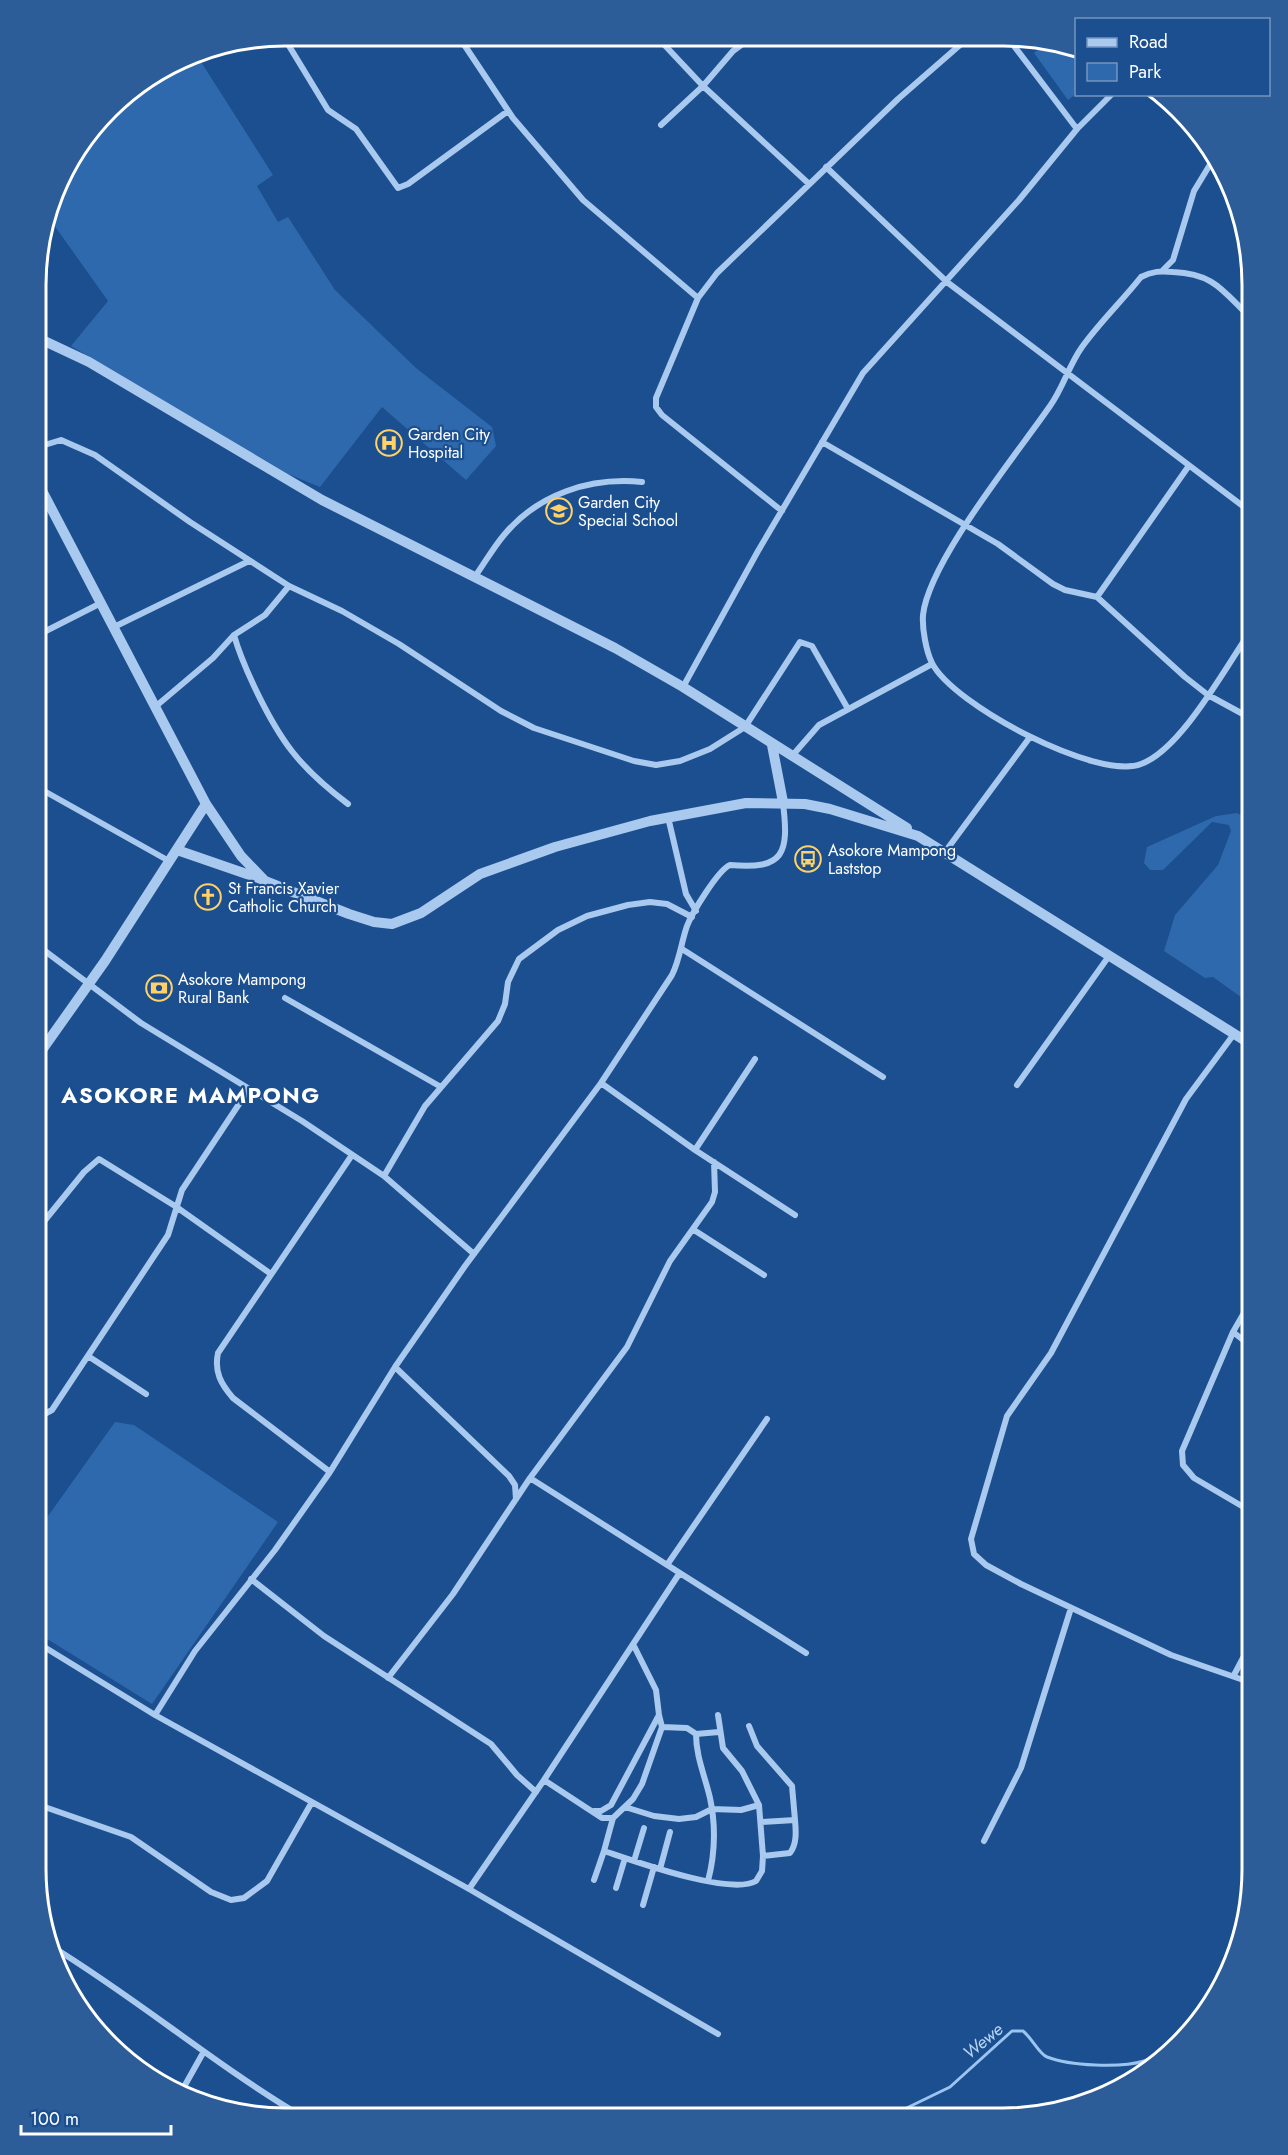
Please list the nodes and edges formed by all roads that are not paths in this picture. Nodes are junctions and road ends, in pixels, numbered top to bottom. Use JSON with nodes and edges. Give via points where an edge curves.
{"nodes":[{"id":1,"x":289,"y":46,"type":"edge"},
{"id":2,"x":466,"y":46,"type":"edge"},
{"id":3,"x":665,"y":46,"type":"edge"},
{"id":4,"x":740,"y":46,"type":"edge"},
{"id":5,"x":959,"y":46,"type":"edge"},
{"id":6,"x":1015,"y":47,"type":"edge"},
{"id":7,"x":703,"y":86,"type":"junction"},
{"id":8,"x":1110,"y":96,"type":"edge"},
{"id":9,"x":508,"y":111,"type":"junction"},
{"id":10,"x":661,"y":125,"type":"dead end"},
{"id":11,"x":1077,"y":129,"type":"junction"},
{"id":12,"x":1209,"y":166,"type":"edge"},
{"id":13,"x":826,"y":167,"type":"junction"},
{"id":14,"x":808,"y":183,"type":"junction"},
{"id":15,"x":1162,"y":271,"type":"junction"},
{"id":16,"x":947,"y":282,"type":"junction"},
{"id":17,"x":698,"y":298,"type":"junction"},
{"id":18,"x":1242,"y":308,"type":"edge"},
{"id":19,"x":46,"y":342,"type":"edge"},
{"id":20,"x":1068,"y":375,"type":"junction"},
{"id":21,"x":822,"y":442,"type":"junction"},
{"id":22,"x":46,"y":445,"type":"edge"},
{"id":23,"x":1188,"y":467,"type":"junction"},
{"id":24,"x":642,"y":482,"type":"dead end"},
{"id":25,"x":46,"y":498,"type":"edge"},
{"id":26,"x":1242,"y":506,"type":"edge"},
{"id":27,"x":782,"y":511,"type":"junction"},
{"id":28,"x":967,"y":525,"type":"junction"},
{"id":29,"x":249,"y":561,"type":"junction"},
{"id":30,"x":474,"y":578,"type":"junction"},
{"id":31,"x":289,"y":586,"type":"junction"},
{"id":32,"x":1097,"y":597,"type":"junction"},
{"id":33,"x":101,"y":602,"type":"junction"},
{"id":34,"x":114,"y":627,"type":"junction"},
{"id":35,"x":46,"y":631,"type":"edge"},
{"id":36,"x":234,"y":635,"type":"junction"},
{"id":37,"x":1242,"y":644,"type":"edge"},
{"id":38,"x":933,"y":664,"type":"junction"},
{"id":39,"x":684,"y":687,"type":"junction"},
{"id":40,"x":1208,"y":695,"type":"junction"},
{"id":41,"x":155,"y":707,"type":"junction"},
{"id":42,"x":848,"y":709,"type":"junction"},
{"id":43,"x":1242,"y":714,"type":"edge"},
{"id":44,"x":745,"y":727,"type":"junction"},
{"id":45,"x":1030,"y":736,"type":"junction"},
{"id":46,"x":772,"y":745,"type":"junction"},
{"id":47,"x":791,"y":757,"type":"junction"},
{"id":48,"x":46,"y":792,"type":"edge"},
{"id":49,"x":783,"y":802,"type":"junction"},
{"id":50,"x":206,"y":804,"type":"junction"},
{"id":51,"x":348,"y":804,"type":"dead end"},
{"id":52,"x":668,"y":817,"type":"junction"},
{"id":53,"x":918,"y":836,"type":"junction"},
{"id":54,"x":177,"y":850,"type":"junction"},
{"id":55,"x":945,"y":852,"type":"junction"},
{"id":56,"x":169,"y":861,"type":"junction"},
{"id":57,"x":265,"y":881,"type":"junction"},
{"id":58,"x":694,"y":914,"type":"junction"},
{"id":59,"x":682,"y":949,"type":"junction"},
{"id":60,"x":46,"y":951,"type":"edge"},
{"id":61,"x":1109,"y":956,"type":"junction"},
{"id":62,"x":90,"y":983,"type":"junction"},
{"id":63,"x":285,"y":998,"type":"dead end"},
{"id":64,"x":1234,"y":1034,"type":"junction"},
{"id":65,"x":1242,"y":1039,"type":"edge"},
{"id":66,"x":46,"y":1044,"type":"edge"},
{"id":67,"x":755,"y":1059,"type":"dead end"},
{"id":68,"x":883,"y":1077,"type":"dead end"},
{"id":69,"x":601,"y":1083,"type":"junction"},
{"id":70,"x":1017,"y":1085,"type":"dead end"},
{"id":71,"x":441,"y":1087,"type":"junction"},
{"id":72,"x":249,"y":1089,"type":"junction"},
{"id":73,"x":695,"y":1150,"type":"junction"},
{"id":74,"x":352,"y":1155,"type":"junction"},
{"id":75,"x":714,"y":1162,"type":"junction"},
{"id":76,"x":384,"y":1176,"type":"junction"},
{"id":77,"x":175,"y":1206,"type":"junction"},
{"id":78,"x":795,"y":1215,"type":"dead end"},
{"id":79,"x":46,"y":1219,"type":"edge"},
{"id":80,"x":694,"y":1230,"type":"junction"},
{"id":81,"x":474,"y":1254,"type":"junction"},
{"id":82,"x":271,"y":1274,"type":"junction"},
{"id":83,"x":764,"y":1275,"type":"dead end"},
{"id":84,"x":1242,"y":1316,"type":"edge"},
{"id":85,"x":1233,"y":1332,"type":"junction"},
{"id":86,"x":1242,"y":1339,"type":"edge"},
{"id":87,"x":88,"y":1356,"type":"junction"},
{"id":88,"x":395,"y":1367,"type":"junction"},
{"id":89,"x":146,"y":1395,"type":"dead end"},
{"id":90,"x":46,"y":1413,"type":"edge"},
{"id":91,"x":767,"y":1419,"type":"dead end"},
{"id":92,"x":330,"y":1472,"type":"junction"},
{"id":93,"x":530,"y":1478,"type":"junction"},
{"id":94,"x":516,"y":1499,"type":"junction"},
{"id":95,"x":1242,"y":1506,"type":"edge"},
{"id":96,"x":667,"y":1565,"type":"junction"},
{"id":97,"x":679,"y":1574,"type":"junction"},
{"id":98,"x":250,"y":1579,"type":"junction"},
{"id":99,"x":1071,"y":1608,"type":"junction"},
{"id":100,"x":634,"y":1646,"type":"junction"},
{"id":101,"x":46,"y":1648,"type":"edge"},
{"id":102,"x":806,"y":1653,"type":"dead end"},
{"id":103,"x":1242,"y":1659,"type":"edge"},
{"id":104,"x":1234,"y":1675,"type":"junction"},
{"id":105,"x":387,"y":1678,"type":"junction"},
{"id":106,"x":1242,"y":1679,"type":"edge"},
{"id":107,"x":717,"y":1714,"type":"dead end"},
{"id":108,"x":155,"y":1715,"type":"junction"},
{"id":109,"x":659,"y":1715,"type":"junction"},
{"id":110,"x":662,"y":1726,"type":"junction"},
{"id":111,"x":749,"y":1726,"type":"dead end"},
{"id":112,"x":719,"y":1732,"type":"junction"},
{"id":113,"x":696,"y":1734,"type":"junction"},
{"id":114,"x":642,"y":1749,"type":"junction"},
{"id":115,"x":652,"y":1751,"type":"junction"},
{"id":116,"x":544,"y":1780,"type":"junction"},
{"id":117,"x":536,"y":1792,"type":"junction"},
{"id":118,"x":312,"y":1802,"type":"junction"},
{"id":119,"x":759,"y":1805,"type":"junction"},
{"id":120,"x":46,"y":1807,"type":"edge"},
{"id":121,"x":625,"y":1807,"type":"junction"},
{"id":122,"x":712,"y":1809,"type":"junction"},
{"id":123,"x":594,"y":1811,"type":"junction"},
{"id":124,"x":613,"y":1818,"type":"junction"},
{"id":125,"x":795,"y":1820,"type":"junction"},
{"id":126,"x":761,"y":1822,"type":"junction"},
{"id":127,"x":644,"y":1827,"type":"dead end"},
{"id":128,"x":670,"y":1832,"type":"dead end"},
{"id":129,"x":984,"y":1840,"type":"dead end"},
{"id":130,"x":604,"y":1851,"type":"junction"},
{"id":131,"x":763,"y":1856,"type":"junction"},
{"id":132,"x":625,"y":1858,"type":"junction"},
{"id":133,"x":634,"y":1861,"type":"junction"},
{"id":134,"x":657,"y":1868,"type":"junction"},
{"id":135,"x":594,"y":1880,"type":"dead end"},
{"id":136,"x":708,"y":1881,"type":"junction"},
{"id":137,"x":616,"y":1888,"type":"dead end"},
{"id":138,"x":469,"y":1889,"type":"junction"},
{"id":139,"x":643,"y":1905,"type":"dead end"},
{"id":140,"x":62,"y":1953,"type":"edge"},
{"id":141,"x":718,"y":2034,"type":"dead end"},
{"id":142,"x":204,"y":2053,"type":"junction"},
{"id":143,"x":185,"y":2086,"type":"edge"},
{"id":144,"x":289,"y":2108,"type":"edge"}],
"edges":[{"from":1,"to":9,"type":"street","via":[[328,110],[356,129],[398,188]]},
{"from":2,"to":9,"type":"street"},
{"from":3,"to":7,"type":"street"},
{"from":4,"to":7,"type":"street"},
{"from":5,"to":13,"type":"street"},
{"from":6,"to":11,"type":"street"},
{"from":7,"to":10,"type":"street"},
{"from":7,"to":14,"type":"street"},
{"from":8,"to":11,"type":"street"},
{"from":9,"to":17,"type":"street","via":[[583,200]]},
{"from":11,"to":16,"type":"street"},
{"from":12,"to":15,"type":"street","via":[[1194,191],[1173,260]]},
{"from":13,"to":14,"type":"street"},
{"from":13,"to":16,"type":"street"},
{"from":14,"to":17,"type":"street","via":[[741,247]]},
{"from":15,"to":18,"type":"street","via":[[1194,273],[1209,279]]},
{"from":15,"to":20,"type":"street","via":[[1141,277],[1082,347]]},
{"from":16,"to":20,"type":"street"},
{"from":16,"to":21,"type":"street","via":[[863,374]]},
{"from":17,"to":27,"type":"street","via":[[656,406],[662,415]]},
{"from":19,"to":30,"type":"street","via":[[89,362],[322,500]]},
{"from":20,"to":23,"type":"street"},
{"from":20,"to":28,"type":"street"},
{"from":21,"to":27,"type":"street"},
{"from":21,"to":28,"type":"street"},
{"from":22,"to":29,"type":"street","via":[[61,440],[95,455]]},
{"from":23,"to":26,"type":"street"},
{"from":23,"to":32,"type":"street"},
{"from":24,"to":30,"type":"street","via":[[597,482],[549,499],[504,535]]},
{"from":25,"to":33,"type":"street"},
{"from":27,"to":39,"type":"street"},
{"from":28,"to":32,"type":"street","via":[[1053,584]]},
{"from":28,"to":38,"type":"street","via":[[932,582],[923,615]]},
{"from":29,"to":31,"type":"street"},
{"from":29,"to":34,"type":"street"},
{"from":30,"to":39,"type":"street"},
{"from":31,"to":36,"type":"street","via":[[266,615]]},
{"from":31,"to":44,"type":"street","via":[[399,644],[534,728],[634,761],[656,765],[680,761],[710,749]]},
{"from":32,"to":40,"type":"street"},
{"from":33,"to":34,"type":"street"},
{"from":33,"to":35,"type":"street"},
{"from":34,"to":41,"type":"street"},
{"from":36,"to":41,"type":"street"},
{"from":36,"to":51,"type":"street","via":[[240,656],[284,743]]},
{"from":37,"to":40,"type":"street"},
{"from":38,"to":42,"type":"street"},
{"from":38,"to":45,"type":"street","via":[[950,686],[977,707]]},
{"from":39,"to":44,"type":"street"},
{"from":40,"to":43,"type":"street"},
{"from":40,"to":45,"type":"street","via":[[1158,757],[1139,765],[1116,768]]},
{"from":41,"to":50,"type":"street"},
{"from":42,"to":44,"type":"street","via":[[812,646],[800,642]]},
{"from":42,"to":47,"type":"street","via":[[819,725]]},
{"from":44,"to":46,"type":"street"},
{"from":45,"to":55,"type":"street"},
{"from":46,"to":47,"type":"street"},
{"from":46,"to":49,"type":"street"},
{"from":47,"to":53,"type":"street"},
{"from":48,"to":56,"type":"street"},
{"from":49,"to":52,"type":"street","via":[[746,803]]},
{"from":49,"to":53,"type":"street","via":[[830,809]]},
{"from":49,"to":58,"type":"street","via":[[787,832],[784,847],[776,858],[753,867],[726,867]]},
{"from":50,"to":54,"type":"street"},
{"from":50,"to":57,"type":"street","via":[[241,856]]},
{"from":52,"to":57,"type":"street","via":[[555,847],[480,874],[421,913],[392,924],[349,915]]},
{"from":52,"to":58,"type":"street"},
{"from":53,"to":55,"type":"street"},
{"from":54,"to":56,"type":"street"},
{"from":54,"to":57,"type":"street"},
{"from":55,"to":61,"type":"street"},
{"from":56,"to":62,"type":"street"},
{"from":58,"to":59,"type":"street"},
{"from":58,"to":71,"type":"street","via":[[650,902],[587,916],[558,930],[519,959],[508,982],[498,1021]]},
{"from":59,"to":68,"type":"street"},
{"from":59,"to":69,"type":"street","via":[[672,975]]},
{"from":60,"to":62,"type":"street"},
{"from":61,"to":64,"type":"street"},
{"from":61,"to":70,"type":"street"},
{"from":62,"to":66,"type":"street"},
{"from":62,"to":72,"type":"street","via":[[141,1023]]},
{"from":63,"to":71,"type":"street"},
{"from":64,"to":65,"type":"street"},
{"from":64,"to":99,"type":"street","via":[[1167,1131],[1051,1353],[1012,1408],[998,1442],[971,1539],[974,1554],[986,1565]]},
{"from":67,"to":73,"type":"street"},
{"from":69,"to":73,"type":"street"},
{"from":69,"to":81,"type":"street"},
{"from":71,"to":76,"type":"street","via":[[425,1106]]},
{"from":72,"to":74,"type":"street"},
{"from":72,"to":77,"type":"street"},
{"from":73,"to":75,"type":"street"},
{"from":74,"to":76,"type":"street"},
{"from":74,"to":82,"type":"street"},
{"from":75,"to":78,"type":"street"},
{"from":75,"to":80,"type":"street","via":[[715,1192]]},
{"from":76,"to":81,"type":"street"},
{"from":77,"to":79,"type":"street","via":[[99,1159]]},
{"from":77,"to":82,"type":"street"},
{"from":77,"to":87,"type":"street","via":[[168,1235]]},
{"from":80,"to":83,"type":"street"},
{"from":80,"to":93,"type":"street","via":[[670,1261],[627,1347]]},
{"from":81,"to":88,"type":"street"},
{"from":82,"to":92,"type":"street","via":[[218,1353],[218,1376],[233,1398]]},
{"from":84,"to":85,"type":"street"},
{"from":85,"to":86,"type":"street"},
{"from":85,"to":95,"type":"street","via":[[1182,1451],[1183,1465],[1194,1478]]},
{"from":87,"to":89,"type":"street"},
{"from":87,"to":90,"type":"street"},
{"from":88,"to":92,"type":"street"},
{"from":88,"to":94,"type":"street","via":[[509,1476]]},
{"from":91,"to":96,"type":"street"},
{"from":92,"to":98,"type":"street"},
{"from":93,"to":94,"type":"street"},
{"from":93,"to":96,"type":"street"},
{"from":94,"to":105,"type":"street","via":[[453,1594]]},
{"from":96,"to":97,"type":"street"},
{"from":97,"to":100,"type":"street"},
{"from":97,"to":102,"type":"street"},
{"from":98,"to":105,"type":"street"},
{"from":98,"to":108,"type":"street","via":[[195,1651]]},
{"from":99,"to":104,"type":"street","via":[[1171,1655]]},
{"from":99,"to":129,"type":"street","via":[[1021,1768]]},
{"from":100,"to":109,"type":"street","via":[[656,1690]]},
{"from":100,"to":116,"type":"street"},
{"from":101,"to":108,"type":"street"},
{"from":103,"to":104,"type":"street"},
{"from":104,"to":106,"type":"street"},
{"from":105,"to":117,"type":"street","via":[[491,1744]]},
{"from":107,"to":112,"type":"street"},
{"from":108,"to":118,"type":"street"},
{"from":109,"to":110,"type":"street"},
{"from":109,"to":114,"type":"street"},
{"from":110,"to":113,"type":"street","via":[[687,1728]]},
{"from":110,"to":115,"type":"street"},
{"from":111,"to":125,"type":"street","via":[[757,1746],[792,1786]]},
{"from":112,"to":113,"type":"street"},
{"from":112,"to":119,"type":"street","via":[[727,1755],[742,1770]]},
{"from":113,"to":122,"type":"street","via":[[700,1771]]},
{"from":114,"to":115,"type":"street"},
{"from":114,"to":123,"type":"street","via":[[611,1805]]},
{"from":115,"to":121,"type":"street","via":[[638,1792]]},
{"from":116,"to":117,"type":"street"},
{"from":116,"to":123,"type":"street"},
{"from":117,"to":138,"type":"street"},
{"from":118,"to":120,"type":"street","via":[[267,1881],[244,1899],[231,1900],[211,1892],[131,1837]]},
{"from":118,"to":138,"type":"street"},
{"from":119,"to":122,"type":"street","via":[[741,1810]]},
{"from":119,"to":126,"type":"street"},
{"from":121,"to":122,"type":"street","via":[[680,1819]]},
{"from":121,"to":124,"type":"street"},
{"from":122,"to":136,"type":"street","via":[[715,1853]]},
{"from":123,"to":124,"type":"street","via":[[602,1818]]},
{"from":124,"to":130,"type":"street"},
{"from":125,"to":126,"type":"street"},
{"from":125,"to":131,"type":"street","via":[[795,1845],[790,1853]]},
{"from":126,"to":131,"type":"street"},
{"from":127,"to":133,"type":"street"},
{"from":128,"to":134,"type":"street"},
{"from":130,"to":132,"type":"street"},
{"from":130,"to":135,"type":"street"},
{"from":131,"to":136,"type":"street","via":[[760,1877],[752,1884]]},
{"from":132,"to":133,"type":"street"},
{"from":132,"to":137,"type":"street"},
{"from":133,"to":134,"type":"street"},
{"from":134,"to":136,"type":"street"},
{"from":134,"to":139,"type":"street"},
{"from":138,"to":141,"type":"street"},
{"from":140,"to":142,"type":"street","via":[[130,1996]]},
{"from":142,"to":143,"type":"street"},
{"from":142,"to":144,"type":"street"}]}
